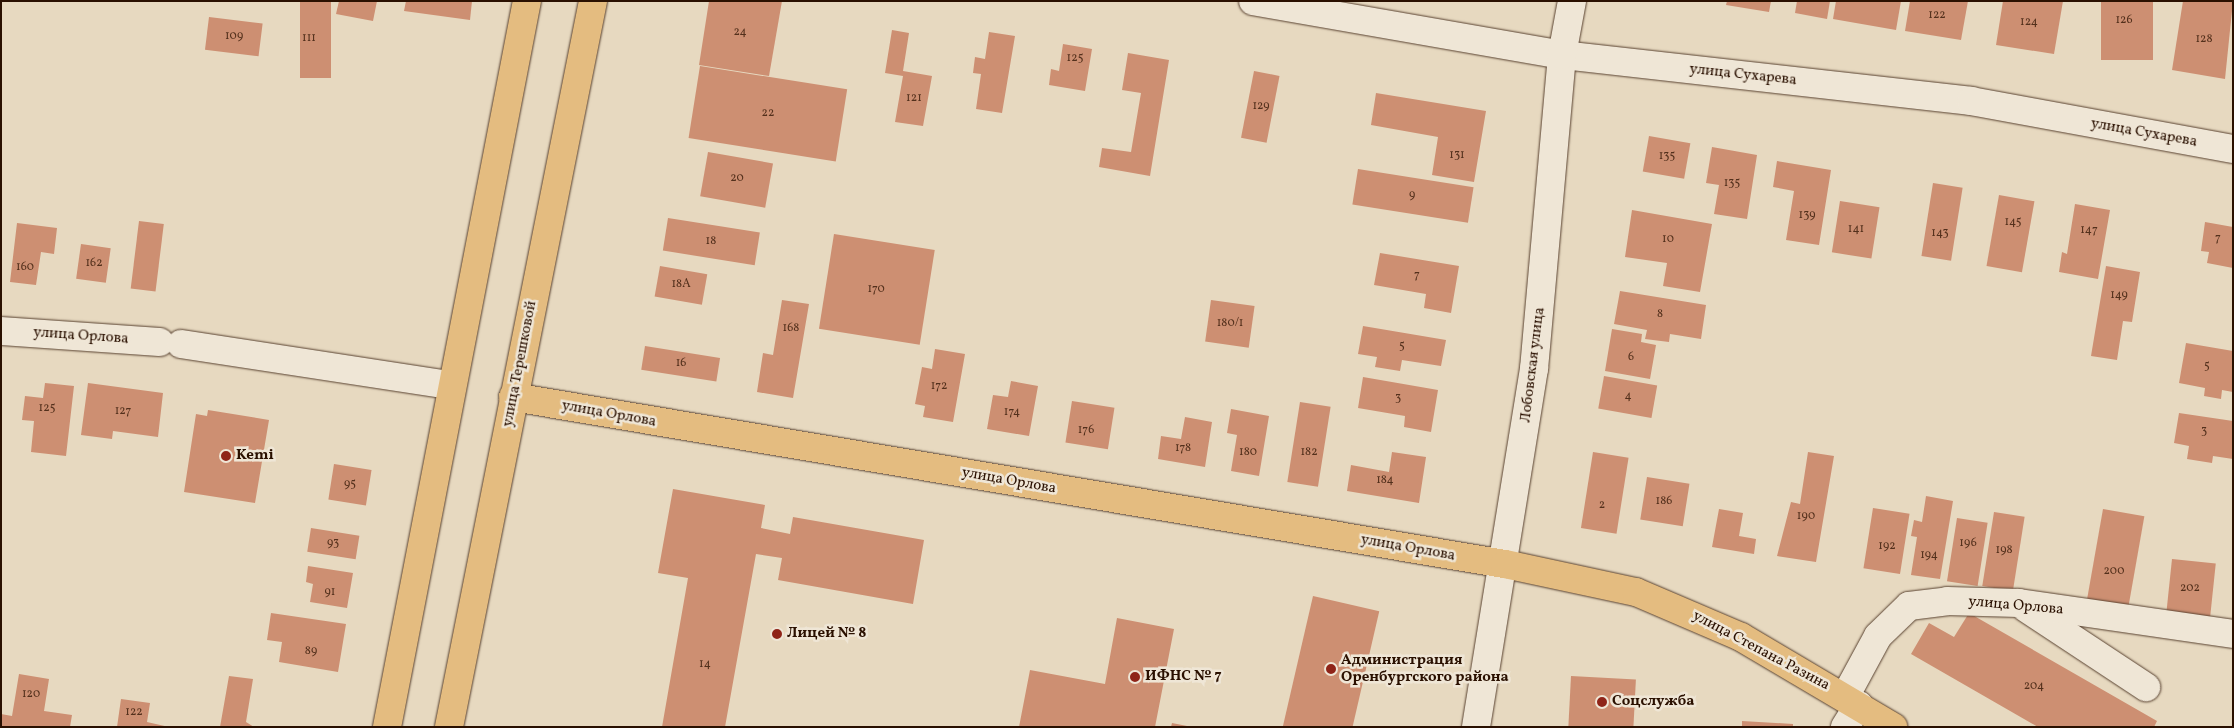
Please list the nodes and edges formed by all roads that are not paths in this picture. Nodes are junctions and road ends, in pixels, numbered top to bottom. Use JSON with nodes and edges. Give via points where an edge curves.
{"nodes":[{"id":1,"x":527,"y":1,"type":"edge"},
{"id":2,"x":593,"y":1,"type":"edge"},
{"id":3,"x":1253,"y":1,"type":"edge"},
{"id":4,"x":1572,"y":1,"type":"edge"},
{"id":5,"x":1562,"y":55,"type":"junction"},
{"id":6,"x":2233,"y":150,"type":"edge"},
{"id":7,"x":1,"y":331,"type":"edge"},
{"id":8,"x":450,"y":385,"type":"junction"},
{"id":9,"x":513,"y":397,"type":"junction"},
{"id":10,"x":1505,"y":564,"type":"junction"},
{"id":11,"x":2019,"y":603,"type":"junction"},
{"id":12,"x":2233,"y":634,"type":"edge"},
{"id":13,"x":2146,"y":687,"type":"dead end"},
{"id":14,"x":1850,"y":709,"type":"edge"},
{"id":15,"x":387,"y":727,"type":"edge"},
{"id":16,"x":449,"y":727,"type":"edge"},
{"id":17,"x":1476,"y":727,"type":"edge"},
{"id":18,"x":1893,"y":727,"type":"edge"}],
"edges":[{"from":1,"to":8,"type":"main road"},
{"from":2,"to":9,"type":"main road","name":"улица Терешковой"},
{"from":3,"to":5,"type":"street","name":"улица Сухарева"},
{"from":4,"to":5,"type":"street","name":"Лобовская улица"},
{"from":5,"to":6,"type":"street","name":"улица Сухарева","via":[[1971,101]]},
{"from":5,"to":10,"type":"street","name":"Лобовская улица","via":[[1534,370]]},
{"from":7,"to":8,"type":"street","name":"улица Орлова","via":[[171,343]]},
{"from":8,"to":15,"type":"main road"},
{"from":9,"to":10,"type":"main road","name":"улица Орлова"},
{"from":9,"to":16,"type":"main road","name":"улица Терешковой"},
{"from":10,"to":14,"type":"main road","name":"улица Степана Разина","via":[[1636,592],[1682,609]]},
{"from":10,"to":17,"type":"street","name":"Лобовская улица"},
{"from":11,"to":12,"type":"street","name":"улица Орлова"},
{"from":11,"to":13,"type":"street"},
{"from":11,"to":14,"type":"street","name":"улица Орлова","via":[[1947,601],[1909,606],[1878,636]]},
{"from":14,"to":18,"type":"main road","name":"улица Степана Разина"}]}
